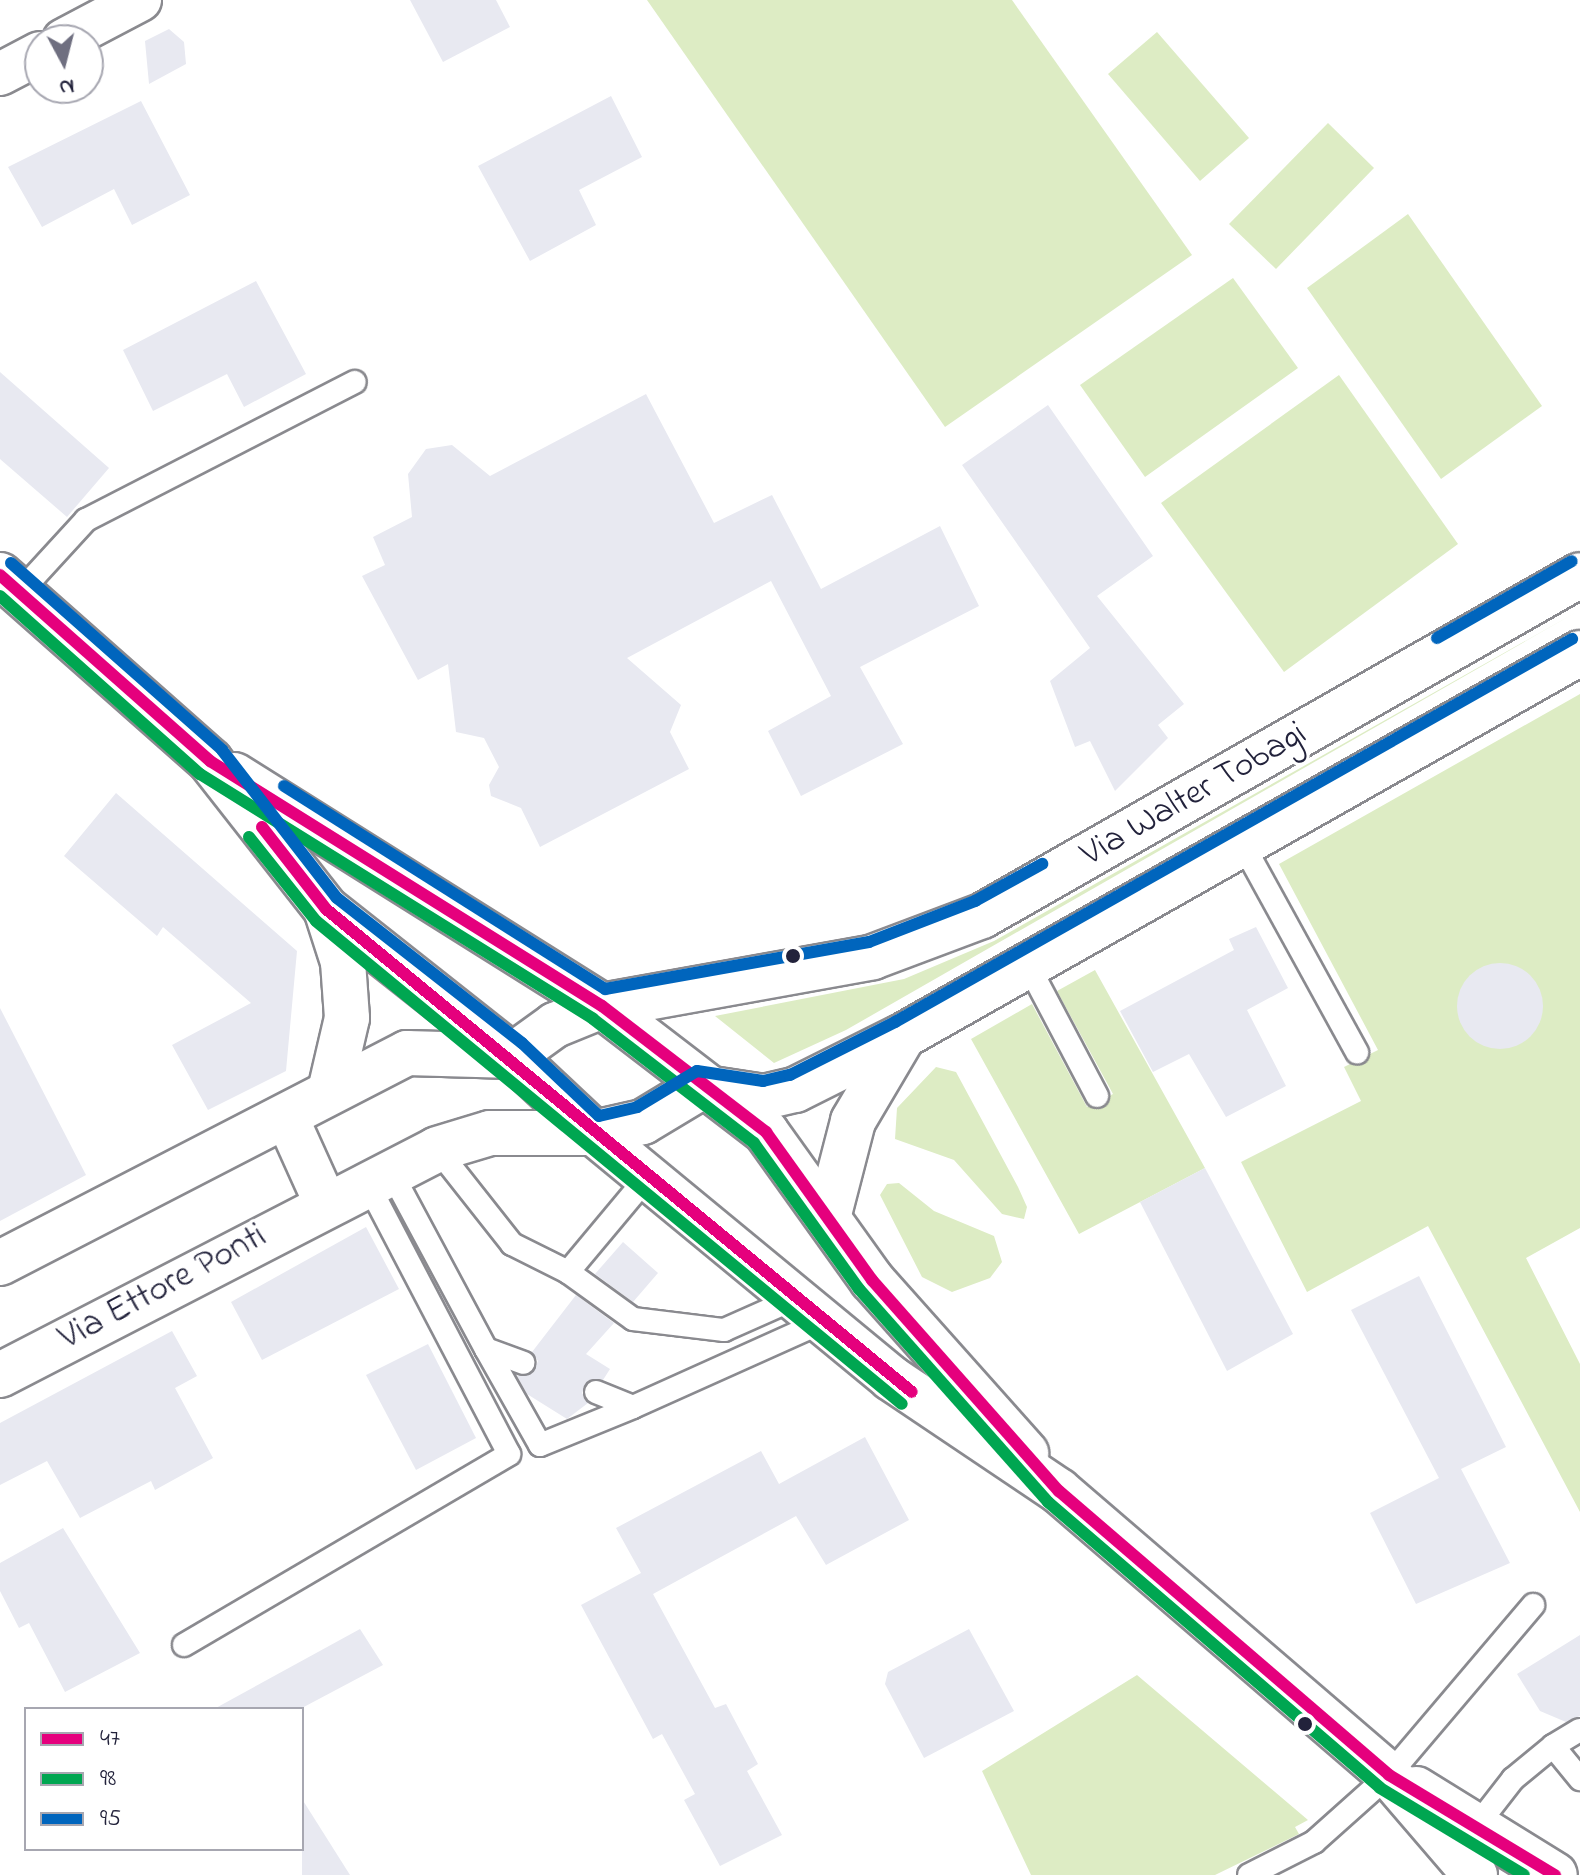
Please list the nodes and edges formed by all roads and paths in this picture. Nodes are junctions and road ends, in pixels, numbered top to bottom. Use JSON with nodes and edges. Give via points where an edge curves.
{"nodes":[{"id":1,"x":140,"y":0,"type":"edge"},
{"id":2,"x":94,"y":24,"type":"edge"},
{"id":3,"x":24,"y":61,"type":"edge"},
{"id":4,"x":0,"y":74,"type":"edge"},
{"id":5,"x":355,"y":382,"type":"dead end"},
{"id":6,"x":1580,"y":575,"type":"edge"},
{"id":7,"x":10,"y":584,"type":"edge"},
{"id":8,"x":1580,"y":653,"type":"edge"},
{"id":9,"x":210,"y":761,"type":"junction"},
{"id":10,"x":1242,"y":843,"type":"junction"},
{"id":11,"x":326,"y":909,"type":"junction"},
{"id":12,"x":1028,"y":965,"type":"junction"},
{"id":13,"x":602,"y":1006,"type":"junction"},
{"id":14,"x":903,"y":1036,"type":"junction"},
{"id":15,"x":1357,"y":1052,"type":"dead end"},
{"id":16,"x":512,"y":1056,"type":"junction"},
{"id":17,"x":701,"y":1087,"type":"junction"},
{"id":18,"x":330,"y":1091,"type":"junction"},
{"id":19,"x":1097,"y":1096,"type":"dead end"},
{"id":20,"x":287,"y":1118,"type":"junction"},
{"id":21,"x":594,"y":1133,"type":"junction"},
{"id":22,"x":437,"y":1149,"type":"junction"},
{"id":23,"x":649,"y":1175,"type":"junction"},
{"id":24,"x":380,"y":1178,"type":"junction"},
{"id":25,"x":325,"y":1202,"type":"junction"},
{"id":26,"x":828,"y":1218,"type":"junction"},
{"id":27,"x":0,"y":1263,"type":"edge"},
{"id":28,"x":568,"y":1272,"type":"junction"},
{"id":29,"x":808,"y":1310,"type":"junction"},
{"id":30,"x":486,"y":1349,"type":"junction"},
{"id":31,"x":524,"y":1363,"type":"dead end"},
{"id":32,"x":0,"y":1375,"type":"edge"},
{"id":33,"x":596,"y":1392,"type":"dead end"},
{"id":34,"x":633,"y":1407,"type":"junction"},
{"id":35,"x":1059,"y":1491,"type":"junction"},
{"id":36,"x":1533,"y":1605,"type":"dead end"},
{"id":37,"x":184,"y":1645,"type":"dead end"},
{"id":38,"x":1580,"y":1730,"type":"edge"},
{"id":39,"x":1553,"y":1746,"type":"junction"},
{"id":40,"x":1389,"y":1775,"type":"junction"},
{"id":41,"x":1580,"y":1779,"type":"edge"},
{"id":42,"x":1478,"y":1824,"type":"junction"},
{"id":43,"x":1249,"y":1875,"type":"edge"},
{"id":44,"x":1475,"y":1875,"type":"edge"},
{"id":45,"x":1555,"y":1875,"type":"edge"}],
"edges":[{"from":1,"to":2,"type":"street"},
{"from":3,"to":4,"type":"street"},
{"from":5,"to":7,"type":"lane","via":[[86,520]]},
{"from":6,"to":13,"type":"main road","name":"Via Walter Tobagi","via":[[982,916],[873,957]]},
{"from":7,"to":9,"type":"main road"},
{"from":8,"to":10,"type":"main road","name":"Via Walter Tobagi"},
{"from":9,"to":11,"type":"main road"},
{"from":9,"to":13,"type":"main road"},
{"from":10,"to":12,"type":"main road","name":"Via Walter Tobagi"},
{"from":10,"to":15,"type":"lane"},
{"from":11,"to":16,"type":"main road","via":[[429,997]]},
{"from":11,"to":18,"type":"main road","via":[[343,962],[347,1018]]},
{"from":12,"to":14,"type":"main road","name":"Via Walter Tobagi"},
{"from":12,"to":19,"type":"lane"},
{"from":13,"to":16,"type":"main road","name":"Via Walter Tobagi","via":[[555,1025]]},
{"from":13,"to":17,"type":"main road"},
{"from":14,"to":17,"type":"main road","name":"Via Walter Tobagi","via":[[795,1090],[764,1097]]},
{"from":14,"to":26,"type":"main road","name":"Via Walter Tobagi","via":[[853,1121]]},
{"from":16,"to":18,"type":"main road","via":[[407,1053]]},
{"from":16,"to":21,"type":"main road"},
{"from":17,"to":21,"type":"main road","name":"Via Ettore Ponti","via":[[643,1122]]},
{"from":17,"to":26,"type":"main road","via":[[766,1132]]},
{"from":18,"to":20,"type":"main road"},
{"from":20,"to":25,"type":"street"},
{"from":20,"to":27,"type":"main road"},
{"from":21,"to":22,"type":"main road","name":"Via Ettore Ponti","via":[[490,1133]]},
{"from":21,"to":23,"type":"main road"},
{"from":22,"to":24,"type":"main road","name":"Via Ettore Ponti"},
{"from":22,"to":28,"type":"lane","via":[[512,1244]]},
{"from":23,"to":28,"type":"lane"},
{"from":23,"to":29,"type":"main road"},
{"from":24,"to":25,"type":"main road","name":"Via Ettore Ponti"},
{"from":24,"to":30,"type":"lane"},
{"from":24,"to":37,"type":"lane","via":[[509,1454]]},
{"from":25,"to":32,"type":"main road","name":"Via Ettore Ponti"},
{"from":26,"to":35,"type":"main road","via":[[872,1280],[966,1380]]},
{"from":28,"to":29,"type":"lane","via":[[633,1319],[724,1330]]},
{"from":29,"to":34,"type":"lane"},
{"from":29,"to":35,"type":"main road","via":[[891,1378]]},
{"from":30,"to":31,"type":"lane"},
{"from":30,"to":34,"type":"lane","via":[[540,1445]]},
{"from":33,"to":34,"type":"lane"},
{"from":35,"to":40,"type":"main road"},
{"from":36,"to":40,"type":"lane"},
{"from":38,"to":39,"type":"lane"},
{"from":39,"to":41,"type":"lane"},
{"from":39,"to":42,"type":"lane","via":[[1513,1779]]},
{"from":40,"to":42,"type":"main road"},
{"from":40,"to":43,"type":"lane","via":[[1314,1842]]},
{"from":40,"to":44,"type":"main road"},
{"from":42,"to":45,"type":"main road"}]}
